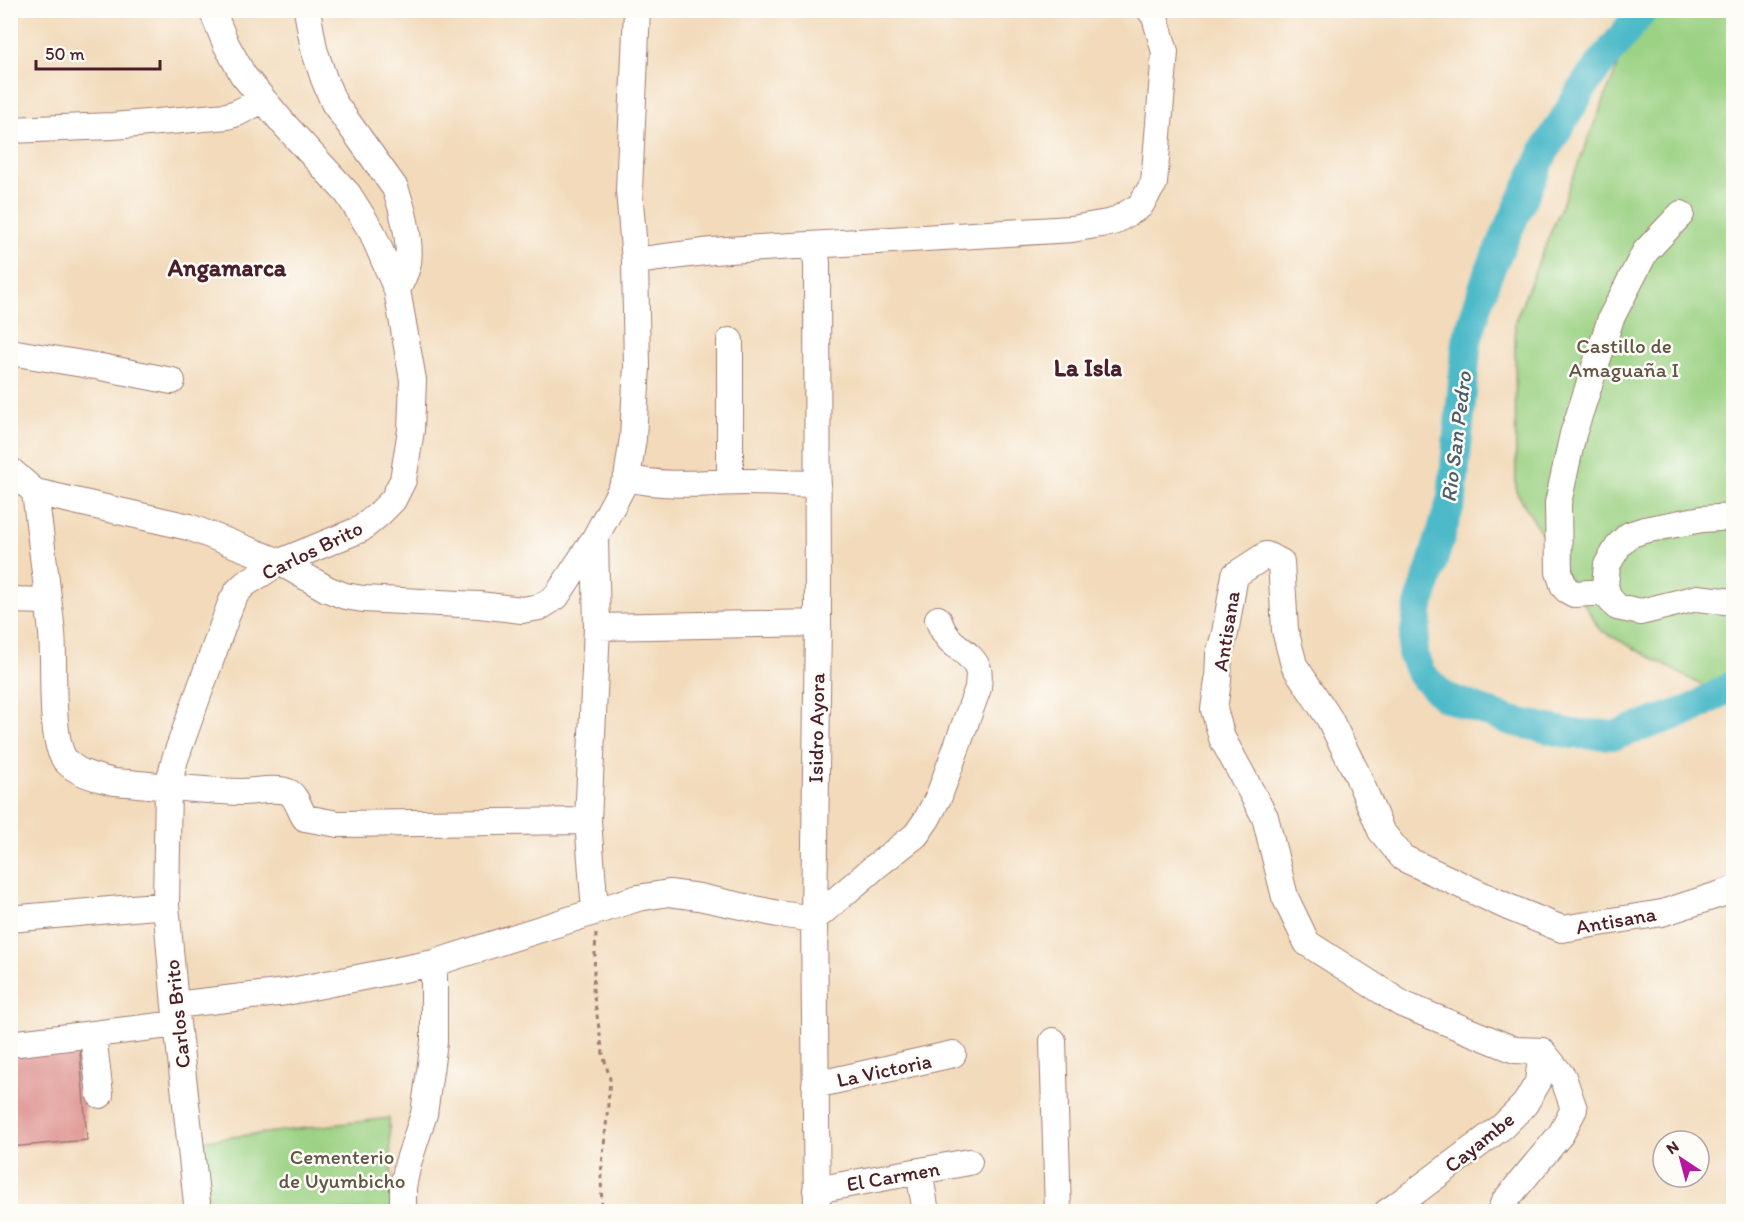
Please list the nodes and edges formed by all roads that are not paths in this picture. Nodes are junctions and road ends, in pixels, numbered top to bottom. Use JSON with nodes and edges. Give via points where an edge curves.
{"nodes":[{"id":1,"x":212,"y":10,"type":"edge"},
{"id":2,"x":307,"y":10,"type":"edge"},
{"id":3,"x":637,"y":10,"type":"edge"},
{"id":4,"x":1150,"y":10,"type":"edge"},
{"id":5,"x":263,"y":100,"type":"junction"},
{"id":6,"x":10,"y":130,"type":"edge"},
{"id":7,"x":1681,"y":214,"type":"dead end"},
{"id":8,"x":814,"y":245,"type":"junction"},
{"id":9,"x":635,"y":261,"type":"junction"},
{"id":10,"x":397,"y":290,"type":"junction"},
{"id":11,"x":730,"y":341,"type":"dead end"},
{"id":12,"x":10,"y":352,"type":"edge"},
{"id":13,"x":172,"y":381,"type":"dead end"},
{"id":14,"x":10,"y":470,"type":"edge"},
{"id":15,"x":627,"y":478,"type":"junction"},
{"id":16,"x":730,"y":482,"type":"junction"},
{"id":17,"x":818,"y":484,"type":"junction"},
{"id":18,"x":35,"y":492,"type":"junction"},
{"id":19,"x":1734,"y":517,"type":"edge"},
{"id":20,"x":596,"y":538,"type":"junction"},
{"id":21,"x":279,"y":562,"type":"junction"},
{"id":22,"x":1607,"y":592,"type":"junction"},
{"id":23,"x":10,"y":600,"type":"edge"},
{"id":24,"x":48,"y":602,"type":"junction"},
{"id":25,"x":1734,"y":602,"type":"edge"},
{"id":26,"x":938,"y":619,"type":"dead end"},
{"id":27,"x":818,"y":623,"type":"junction"},
{"id":28,"x":597,"y":627,"type":"junction"},
{"id":29,"x":168,"y":786,"type":"junction"},
{"id":30,"x":588,"y":821,"type":"junction"},
{"id":31,"x":1734,"y":889,"type":"edge"},
{"id":32,"x":166,"y":905,"type":"junction"},
{"id":33,"x":595,"y":911,"type":"junction"},
{"id":34,"x":10,"y":919,"type":"edge"},
{"id":35,"x":814,"y":920,"type":"junction"},
{"id":36,"x":434,"y":963,"type":"junction"},
{"id":37,"x":176,"y":1015,"type":"junction"},
{"id":38,"x":93,"y":1035,"type":"junction"},
{"id":39,"x":1053,"y":1041,"type":"dead end"},
{"id":40,"x":10,"y":1044,"type":"edge"},
{"id":41,"x":1542,"y":1051,"type":"junction"},
{"id":42,"x":954,"y":1054,"type":"dead end"},
{"id":43,"x":815,"y":1085,"type":"junction"},
{"id":44,"x":100,"y":1095,"type":"dead end"},
{"id":45,"x":969,"y":1162,"type":"dead end"},
{"id":46,"x":919,"y":1171,"type":"junction"},
{"id":47,"x":817,"y":1201,"type":"edge"},
{"id":48,"x":198,"y":1212,"type":"edge"},
{"id":49,"x":403,"y":1212,"type":"edge"},
{"id":50,"x":926,"y":1212,"type":"edge"},
{"id":51,"x":1058,"y":1212,"type":"edge"},
{"id":52,"x":1387,"y":1212,"type":"edge"},
{"id":53,"x":1500,"y":1212,"type":"edge"}],
"edges":[{"from":1,"to":5,"type":"street","name":"Carlos Brito","via":[[243,75]]},
{"from":2,"to":10,"type":"street","via":[[314,49],[334,102],[395,188],[400,203],[409,253],[408,266]]},
{"from":3,"to":9,"type":"street","via":[[629,190]]},
{"from":4,"to":8,"type":"street","via":[[1165,52],[1154,183],[1140,206],[1113,222],[1072,229]]},
{"from":5,"to":6,"type":"street","via":[[227,116]]},
{"from":5,"to":10,"type":"street","name":"Carlos Brito","via":[[348,194],[372,232]]},
{"from":7,"to":22,"type":"street","via":[[1645,252],[1611,318],[1573,434],[1558,503],[1559,572],[1564,587],[1574,594]]},
{"from":8,"to":9,"type":"street","via":[[712,251]]},
{"from":8,"to":17,"type":"street","name":"Isidro Ayora","via":[[818,263]]},
{"from":9,"to":15,"type":"street","via":[[637,366]]},
{"from":10,"to":21,"type":"street","name":"Carlos Brito","via":[[413,380],[403,480],[393,500],[361,529]]},
{"from":11,"to":16,"type":"street"},
{"from":12,"to":13,"type":"street"},
{"from":14,"to":18,"type":"street"},
{"from":15,"to":16,"type":"street","via":[[671,484]]},
{"from":15,"to":20,"type":"street"},
{"from":16,"to":17,"type":"street"},
{"from":17,"to":27,"type":"street","name":"Isidro Ayora"},
{"from":18,"to":21,"type":"street","via":[[189,527]]},
{"from":18,"to":24,"type":"street"},
{"from":19,"to":22,"type":"street","via":[[1701,519],[1629,536],[1608,565]]},
{"from":20,"to":21,"type":"street","via":[[556,597],[540,607],[522,610],[345,596]]},
{"from":20,"to":28,"type":"street"},
{"from":21,"to":29,"type":"street","name":"Carlos Brito","via":[[245,584],[231,603]]},
{"from":22,"to":25,"type":"street","via":[[1617,607],[1641,612],[1696,598]]},
{"from":23,"to":24,"type":"street"},
{"from":24,"to":29,"type":"street","via":[[58,744],[66,760],[78,771],[95,778]]},
{"from":26,"to":35,"type":"street","via":[[942,631],[970,658],[979,673],[978,688],[939,796],[916,836]]},
{"from":27,"to":28,"type":"street"},
{"from":27,"to":35,"type":"street","name":"Isidro Ayora"},
{"from":28,"to":30,"type":"street"},
{"from":29,"to":30,"type":"street","via":[[289,792],[305,818],[338,824]]},
{"from":29,"to":32,"type":"street","name":"Carlos Brito"},
{"from":30,"to":33,"type":"street"},
{"from":31,"to":41,"type":"street","name":"Antisana","via":[[1662,913],[1562,929],[1403,858],[1381,831],[1329,718],[1294,665],[1286,630],[1281,562],[1266,555],[1235,575],[1219,655],[1214,709],[1222,738],[1265,817],[1284,897],[1307,943],[1402,1004],[1515,1050]]},
{"from":32,"to":34,"type":"street"},
{"from":32,"to":37,"type":"street","name":"Carlos Brito"},
{"from":33,"to":35,"type":"street","via":[[669,893]]},
{"from":33,"to":36,"type":"street"},
{"from":35,"to":43,"type":"street","name":"Isidro Ayora"},
{"from":36,"to":37,"type":"street"},
{"from":36,"to":49,"type":"street","via":[[432,1052],[424,1114],[403,1187]]},
{"from":37,"to":38,"type":"street"},
{"from":37,"to":48,"type":"street","name":"Carlos Brito"},
{"from":38,"to":40,"type":"street"},
{"from":38,"to":44,"type":"street"},
{"from":39,"to":51,"type":"street"},
{"from":41,"to":52,"type":"street","name":"Cayambe","via":[[1538,1082],[1525,1104],[1503,1126]]},
{"from":41,"to":53,"type":"street","via":[[1563,1077],[1574,1109],[1561,1134],[1504,1202]]},
{"from":42,"to":43,"type":"street","name":"La Victoria"},
{"from":43,"to":47,"type":"street","name":"Isidro Ayora"},
{"from":45,"to":46,"type":"street","name":"El Carmen"},
{"from":46,"to":47,"type":"street","name":"El Carmen"},
{"from":46,"to":50,"type":"street"}]}
